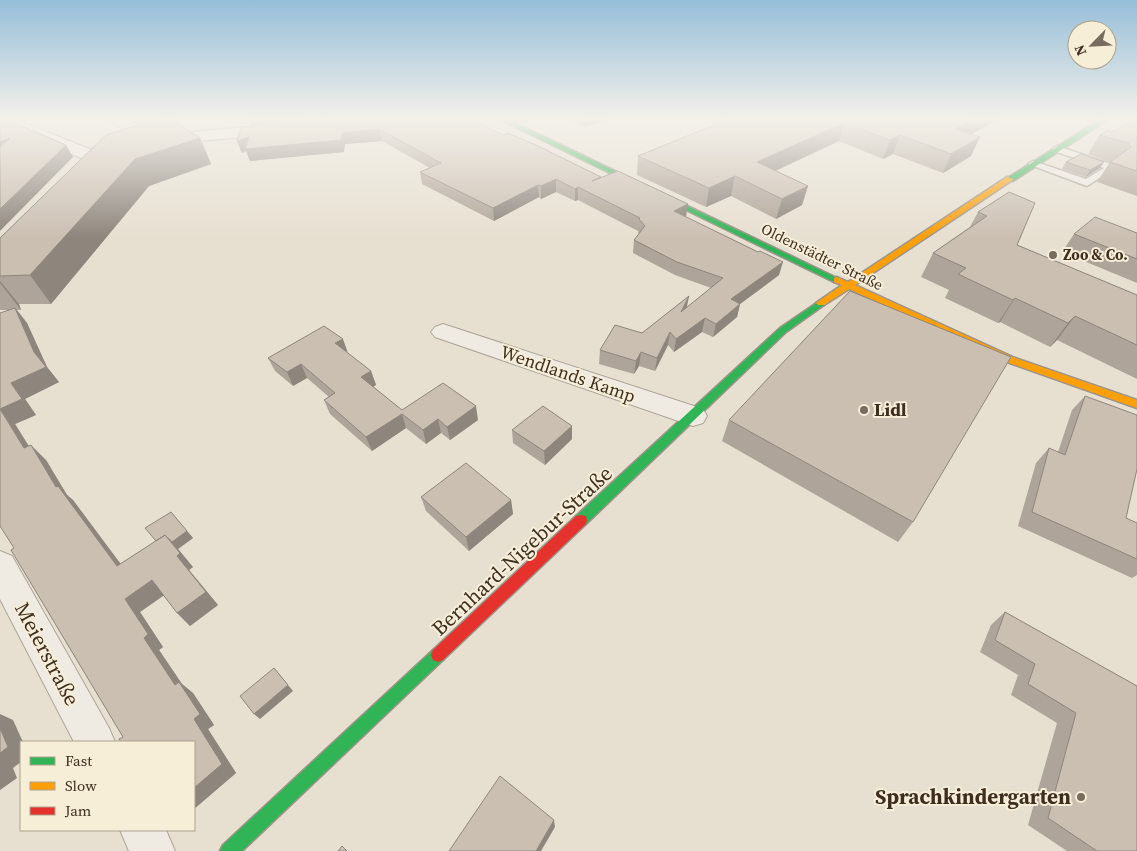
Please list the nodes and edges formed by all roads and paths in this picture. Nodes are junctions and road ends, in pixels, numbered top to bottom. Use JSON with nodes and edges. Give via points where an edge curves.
{"nodes":[{"id":1,"x":99,"y":158,"type":"edge"},
{"id":2,"x":585,"y":159,"type":"edge"},
{"id":3,"x":1041,"y":159,"type":"edge"},
{"id":4,"x":1088,"y":159,"type":"edge"},
{"id":5,"x":1032,"y":164,"type":"junction"},
{"id":6,"x":86,"y":172,"type":"edge"},
{"id":7,"x":846,"y":285,"type":"junction"},
{"id":8,"x":443,"y":332,"type":"dead end"},
{"id":9,"x":1135,"y":401,"type":"edge"},
{"id":10,"x":693,"y":416,"type":"junction"},
{"id":11,"x":0,"y":566,"type":"edge"},
{"id":12,"x":94,"y":741,"type":"edge"},
{"id":13,"x":143,"y":831,"type":"edge"},
{"id":14,"x":153,"y":851,"type":"edge"},
{"id":15,"x":229,"y":851,"type":"edge"}],
"edges":[{"from":1,"to":6,"type":"street"},
{"from":2,"to":7,"type":"main road","name":"Oldenstädter Straße"},
{"from":3,"to":5,"type":"main road","name":"Bernhard-Nigebur-Straße"},
{"from":4,"to":5,"type":"lane","via":[[1111,166],[1087,183]]},
{"from":5,"to":7,"type":"main road","name":"Bernhard-Nigebur-Straße"},
{"from":7,"to":9,"type":"main road","name":"Oldenstädter Straße","via":[[1011,360]]},
{"from":7,"to":10,"type":"main road","name":"Bernhard-Nigebur-Straße","via":[[783,330]]},
{"from":8,"to":10,"type":"street","name":"Wendlands Kamp"},
{"from":10,"to":15,"type":"main road","name":"Bernhard-Nigebur-Straße"},
{"from":11,"to":12,"type":"street","name":"Meierstraße"},
{"from":13,"to":14,"type":"street"}]}
